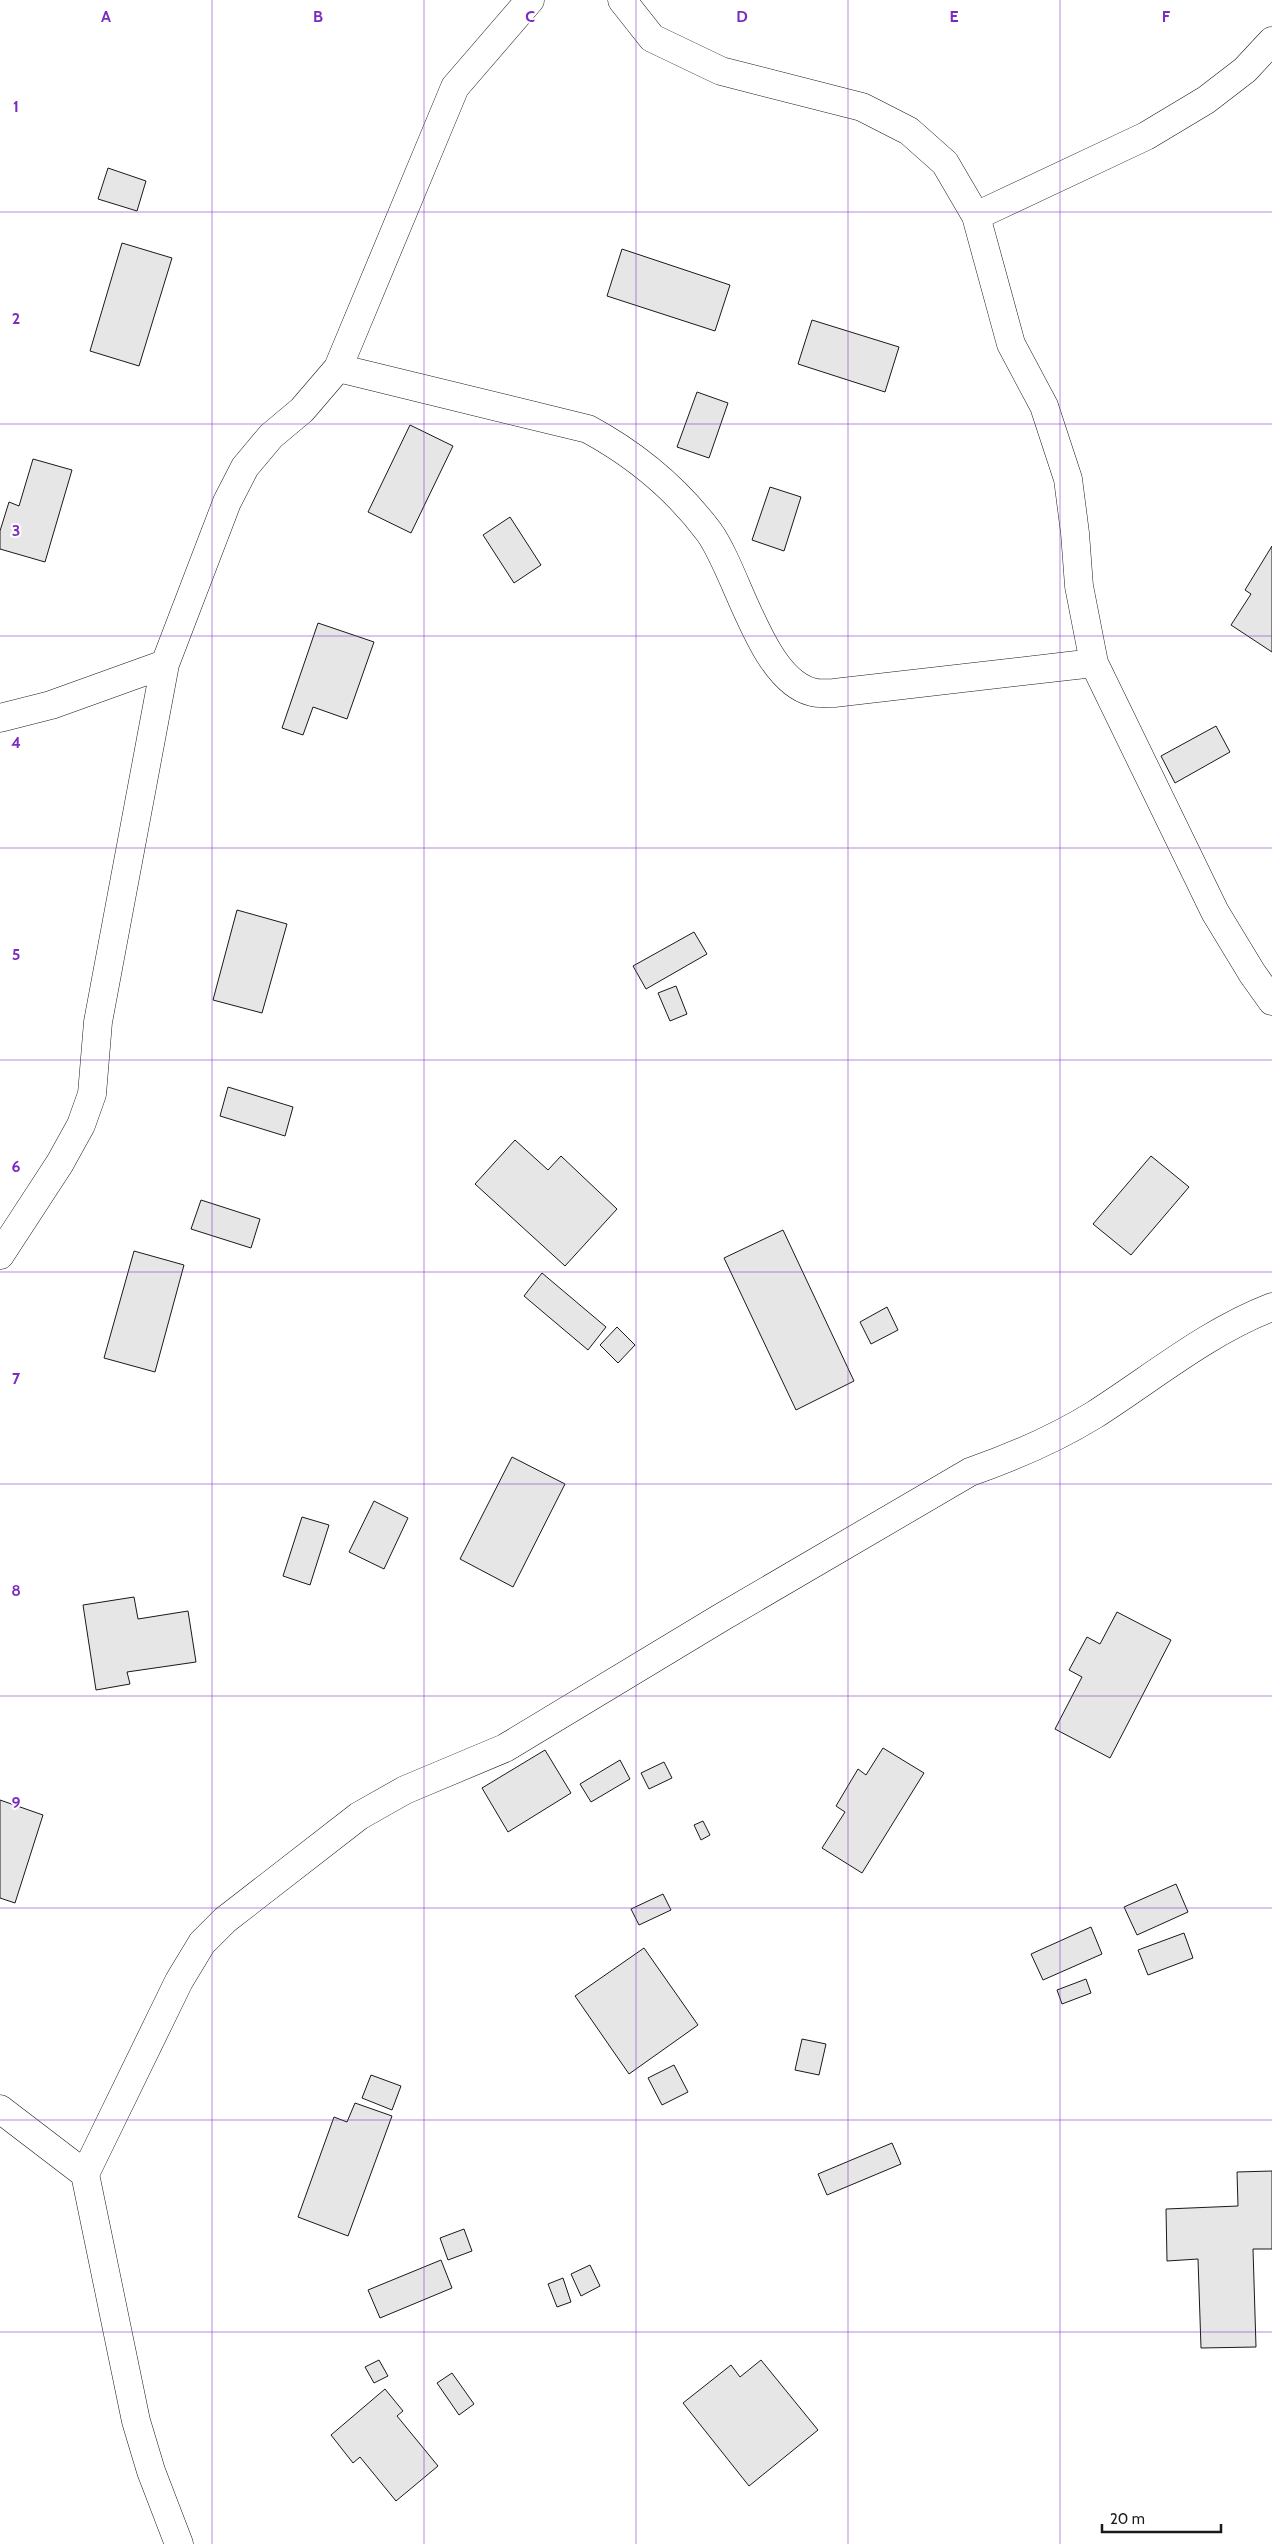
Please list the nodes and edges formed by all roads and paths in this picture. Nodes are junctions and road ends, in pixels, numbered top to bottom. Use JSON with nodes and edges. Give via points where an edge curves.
{"nodes":[{"id":1,"x":530,"y":0,"type":"edge"},
{"id":2,"x":622,"y":0,"type":"edge"},
{"id":3,"x":1272,"y":41,"type":"edge"},
{"id":4,"x":976,"y":216,"type":"junction"},
{"id":5,"x":338,"y":368,"type":"junction"},
{"id":6,"x":1094,"y":663,"type":"junction"},
{"id":7,"x":165,"y":664,"type":"junction"},
{"id":8,"x":0,"y":718,"type":"edge"},
{"id":9,"x":1272,"y":1000,"type":"edge"},
{"id":10,"x":0,"y":1255,"type":"edge"},
{"id":11,"x":1272,"y":1307,"type":"edge"},
{"id":12,"x":0,"y":2109,"type":"edge"},
{"id":13,"x":84,"y":2174,"type":"junction"},
{"id":14,"x":179,"y":2544,"type":"edge"}],
"edges":[{"from":1,"to":5,"type":"street","via":[[455,87]]},
{"from":2,"to":4,"type":"street","via":[[652,38],[721,71],[862,107],[909,131],[945,163]]},
{"from":3,"to":4,"type":"street","via":[[1245,70],[1206,100],[1146,136]]},
{"from":4,"to":6,"type":"street","via":[[1011,344],[1044,406],[1068,479],[1079,586]]},
{"from":5,"to":6,"type":"street","via":[[588,429],[620,447],[681,497],[710,534],[774,664],[792,682],[811,692],[834,693]]},
{"from":5,"to":7,"type":"street","via":[[302,410],[271,436],[245,467],[227,502]]},
{"from":6,"to":9,"type":"street","via":[[1215,912]]},
{"from":7,"to":8,"type":"street","via":[[51,705]]},
{"from":7,"to":10,"type":"street","via":[[98,1022],[92,1094],[81,1125],[60,1163]]},
{"from":11,"to":13,"type":"street","via":[[1204,1341],[1092,1416],[1008,1459],[970,1472],[505,1748],[405,1790],[359,1816],[225,1920],[202,1943],[179,1981]]},
{"from":12,"to":13,"type":"street"},
{"from":13,"to":14,"type":"street","via":[[136,2421],[165,2513]]}]}
